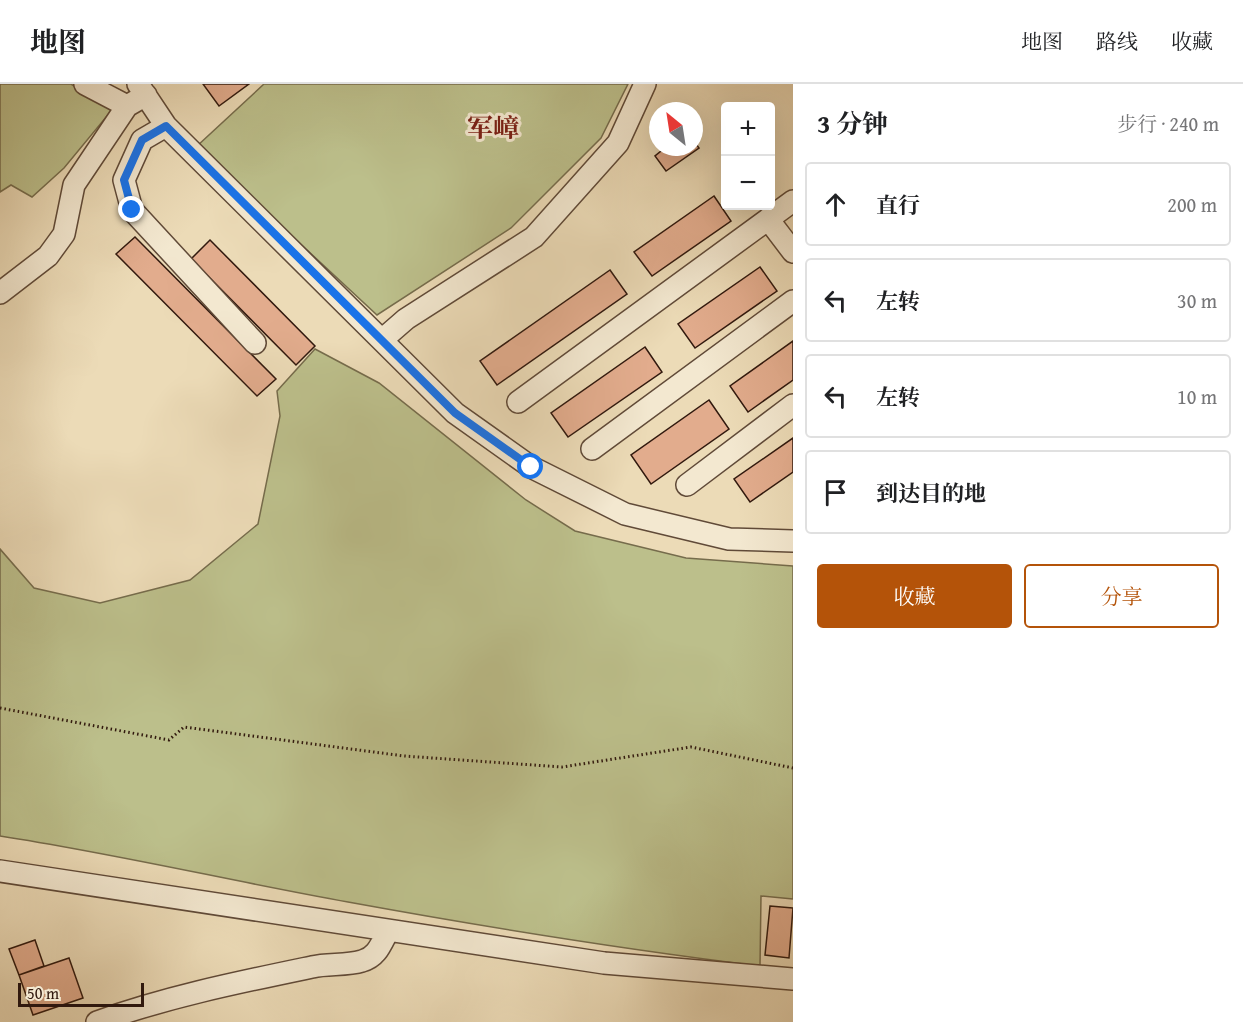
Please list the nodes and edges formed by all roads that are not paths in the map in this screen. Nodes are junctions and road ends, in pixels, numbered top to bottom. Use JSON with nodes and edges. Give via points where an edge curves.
{"nodes":[{"id":1,"x":85,"y":84,"type":"edge"},
{"id":2,"x":645,"y":84,"type":"edge"},
{"id":3,"x":142,"y":90,"type":"edge"},
{"id":4,"x":127,"y":106,"type":"junction"},
{"id":5,"x":166,"y":126,"type":"junction"},
{"id":6,"x":792,"y":203,"type":"edge"},
{"id":7,"x":768,"y":219,"type":"junction"},
{"id":8,"x":793,"y":252,"type":"edge"},
{"id":9,"x":0,"y":293,"type":"edge"},
{"id":10,"x":793,"y":301,"type":"edge"},
{"id":11,"x":383,"y":339,"type":"junction"},
{"id":12,"x":255,"y":343,"type":"dead end"},
{"id":13,"x":518,"y":402,"type":"dead end"},
{"id":14,"x":793,"y":405,"type":"edge"},
{"id":15,"x":592,"y":449,"type":"dead end"},
{"id":16,"x":687,"y":485,"type":"dead end"},
{"id":17,"x":793,"y":541,"type":"edge"},
{"id":18,"x":0,"y":871,"type":"edge"},
{"id":19,"x":388,"y":931,"type":"junction"},
{"id":20,"x":793,"y":979,"type":"edge"},
{"id":21,"x":134,"y":1015,"type":"edge"},
{"id":22,"x":97,"y":1022,"type":"edge"}],
"edges":[{"from":1,"to":4,"type":"street"},
{"from":2,"to":11,"type":"street","via":[[618,143],[534,237],[406,319]]},
{"from":3,"to":4,"type":"street"},
{"from":3,"to":5,"type":"street"},
{"from":4,"to":9,"type":"street","via":[[74,185],[64,234],[48,256]]},
{"from":5,"to":11,"type":"street"},
{"from":5,"to":12,"type":"street","via":[[142,140],[124,180],[132,210]]},
{"from":6,"to":7,"type":"street"},
{"from":7,"to":8,"type":"street"},
{"from":7,"to":13,"type":"street"},
{"from":10,"to":15,"type":"street"},
{"from":11,"to":17,"type":"street","via":[[465,420],[531,467],[625,514],[729,539]]},
{"from":14,"to":16,"type":"street"},
{"from":18,"to":19,"type":"street"},
{"from":19,"to":20,"type":"street","via":[[604,963]]},
{"from":19,"to":21,"type":"street","via":[[376,954],[361,961],[329,963]]},
{"from":21,"to":22,"type":"street"}]}
